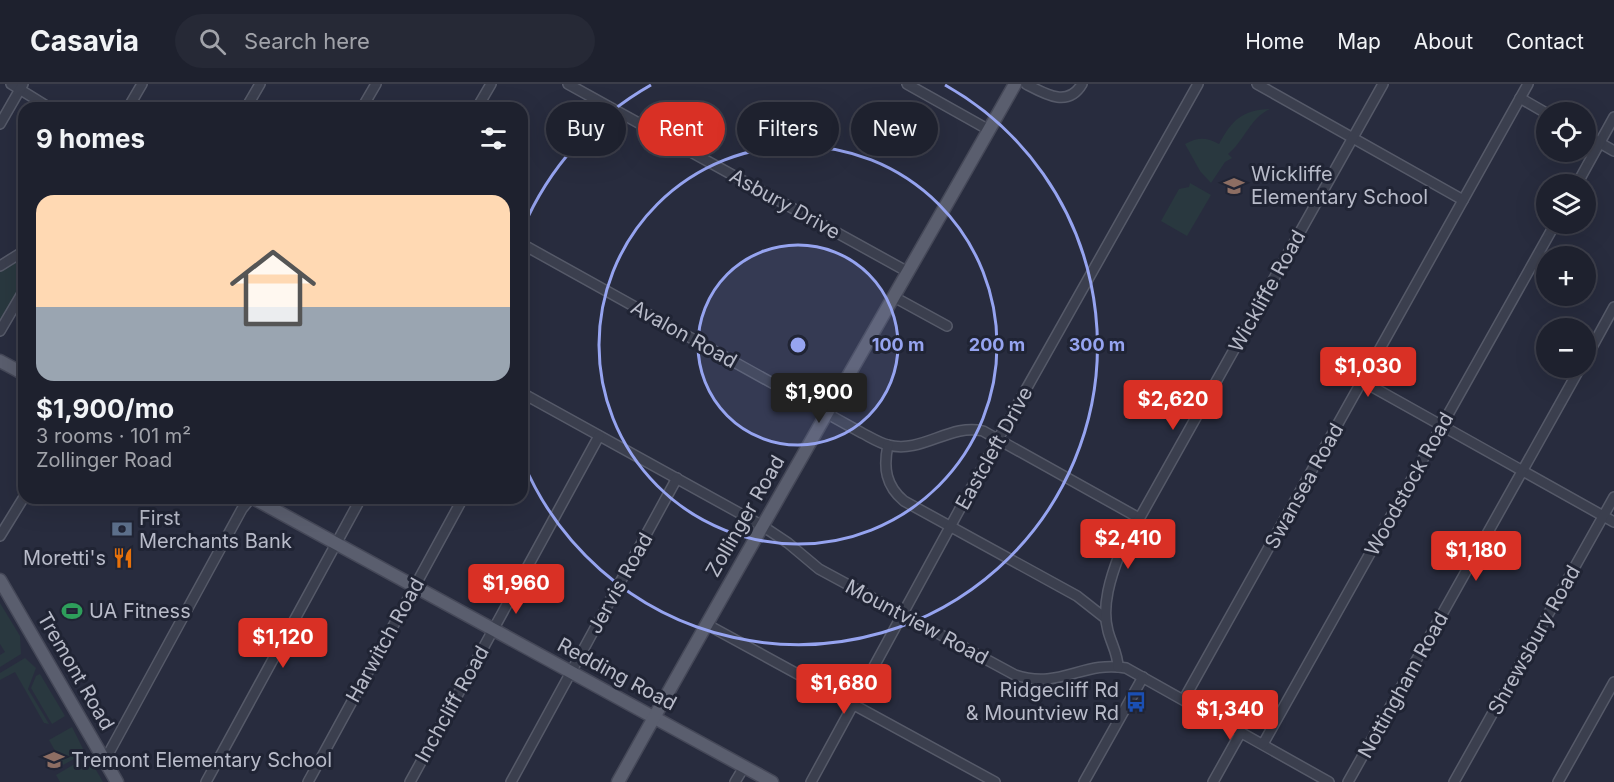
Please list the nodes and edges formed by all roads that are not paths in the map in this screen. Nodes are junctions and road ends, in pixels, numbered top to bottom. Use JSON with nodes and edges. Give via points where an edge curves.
{"nodes":[{"id":1,"x":10,"y":84,"type":"edge"},
{"id":2,"x":142,"y":84,"type":"edge"},
{"id":3,"x":260,"y":84,"type":"edge"},
{"id":4,"x":376,"y":84,"type":"edge"},
{"id":5,"x":491,"y":84,"type":"edge"},
{"id":6,"x":568,"y":84,"type":"edge"},
{"id":7,"x":907,"y":84,"type":"edge"},
{"id":8,"x":1015,"y":84,"type":"edge"},
{"id":9,"x":1026,"y":84,"type":"edge"},
{"id":10,"x":1082,"y":84,"type":"edge"},
{"id":11,"x":1198,"y":84,"type":"edge"},
{"id":12,"x":1257,"y":84,"type":"edge"},
{"id":13,"x":1383,"y":84,"type":"edge"},
{"id":14,"x":1528,"y":84,"type":"edge"},
{"id":15,"x":21,"y":87,"type":"edge"},
{"id":16,"x":1520,"y":98,"type":"junction"},
{"id":17,"x":42,"y":102,"type":"edge"},
{"id":18,"x":132,"y":102,"type":"edge"},
{"id":19,"x":250,"y":102,"type":"edge"},
{"id":20,"x":366,"y":102,"type":"edge"},
{"id":21,"x":480,"y":102,"type":"edge"},
{"id":22,"x":1536,"y":107,"type":"edge"},
{"id":23,"x":1614,"y":117,"type":"edge"},
{"id":24,"x":0,"y":124,"type":"edge"},
{"id":25,"x":989,"y":130,"type":"junction"},
{"id":26,"x":1353,"y":138,"type":"junction"},
{"id":27,"x":1596,"y":141,"type":"edge"},
{"id":28,"x":1600,"y":143,"type":"junction"},
{"id":29,"x":1614,"y":151,"type":"edge"},
{"id":30,"x":1583,"y":174,"type":"edge"},
{"id":31,"x":1463,"y":200,"type":"junction"},
{"id":32,"x":1549,"y":234,"type":"edge"},
{"id":33,"x":528,"y":247,"type":"edge"},
{"id":34,"x":18,"y":255,"type":"edge"},
{"id":35,"x":0,"y":266,"type":"edge"},
{"id":36,"x":908,"y":272,"type":"junction"},
{"id":37,"x":894,"y":297,"type":"junction"},
{"id":38,"x":18,"y":300,"type":"edge"},
{"id":39,"x":1614,"y":307,"type":"edge"},
{"id":40,"x":947,"y":326,"type":"dead end"},
{"id":41,"x":0,"y":331,"type":"edge"},
{"id":42,"x":1596,"y":340,"type":"edge"},
{"id":43,"x":0,"y":361,"type":"edge"},
{"id":44,"x":18,"y":371,"type":"edge"},
{"id":45,"x":1574,"y":378,"type":"edge"},
{"id":46,"x":1362,"y":381,"type":"junction"},
{"id":47,"x":528,"y":396,"type":"edge"},
{"id":48,"x":828,"y":414,"type":"junction"},
{"id":49,"x":1442,"y":425,"type":"junction"},
{"id":50,"x":598,"y":436,"type":"junction"},
{"id":51,"x":998,"y":439,"type":"junction"},
{"id":52,"x":888,"y":445,"type":"junction"},
{"id":53,"x":1523,"y":470,"type":"junction"},
{"id":54,"x":677,"y":478,"type":"junction"},
{"id":55,"x":1614,"y":497,"type":"edge"},
{"id":56,"x":20,"y":504,"type":"edge"},
{"id":57,"x":245,"y":504,"type":"edge"},
{"id":58,"x":263,"y":504,"type":"edge"},
{"id":59,"x":358,"y":504,"type":"edge"},
{"id":60,"x":460,"y":504,"type":"edge"},
{"id":61,"x":1604,"y":516,"type":"junction"},
{"id":62,"x":1139,"y":518,"type":"junction"},
{"id":63,"x":1614,"y":522,"type":"edge"},
{"id":64,"x":761,"y":525,"type":"junction"},
{"id":65,"x":950,"y":527,"type":"junction"},
{"id":66,"x":0,"y":536,"type":"edge"},
{"id":67,"x":336,"y":544,"type":"junction"},
{"id":68,"x":0,"y":580,"type":"edge"},
{"id":69,"x":414,"y":587,"type":"junction"},
{"id":70,"x":902,"y":614,"type":"junction"},
{"id":71,"x":1105,"y":618,"type":"junction"},
{"id":72,"x":706,"y":624,"type":"junction"},
{"id":73,"x":493,"y":629,"type":"junction"},
{"id":74,"x":1118,"y":667,"type":"junction"},
{"id":75,"x":571,"y":672,"type":"junction"},
{"id":76,"x":1143,"y":677,"type":"junction"},
{"id":77,"x":1614,"y":682,"type":"edge"},
{"id":78,"x":1184,"y":699,"type":"junction"},
{"id":79,"x":853,"y":705,"type":"junction"},
{"id":80,"x":655,"y":717,"type":"junction"},
{"id":81,"x":1241,"y":732,"type":"junction"},
{"id":82,"x":1263,"y":744,"type":"junction"},
{"id":83,"x":105,"y":760,"type":"junction"},
{"id":84,"x":744,"y":767,"type":"junction"},
{"id":85,"x":117,"y":782,"type":"edge"},
{"id":86,"x":206,"y":782,"type":"edge"},
{"id":87,"x":308,"y":782,"type":"edge"},
{"id":88,"x":410,"y":782,"type":"edge"},
{"id":89,"x":511,"y":782,"type":"edge"},
{"id":90,"x":618,"y":782,"type":"edge"},
{"id":91,"x":735,"y":782,"type":"edge"},
{"id":92,"x":772,"y":782,"type":"edge"},
{"id":93,"x":811,"y":782,"type":"edge"},
{"id":94,"x":995,"y":782,"type":"edge"},
{"id":95,"x":1084,"y":782,"type":"edge"},
{"id":96,"x":1213,"y":782,"type":"edge"},
{"id":97,"x":1329,"y":782,"type":"edge"},
{"id":98,"x":1348,"y":782,"type":"edge"},
{"id":99,"x":1454,"y":782,"type":"edge"},
{"id":100,"x":1558,"y":782,"type":"edge"}],
"edges":[{"from":1,"to":15,"type":"street"},
{"from":2,"to":18,"type":"street"},
{"from":3,"to":19,"type":"street"},
{"from":4,"to":20,"type":"street"},
{"from":5,"to":21,"type":"street"},
{"from":6,"to":36,"type":"street","name":"Asbury Drive"},
{"from":7,"to":25,"type":"street"},
{"from":8,"to":25,"type":"main road","name":"Zollinger Road"},
{"from":9,"to":10,"type":"street","via":[[1060,99],[1070,96]]},
{"from":11,"to":51,"type":"street","name":"Eastcleft Drive"},
{"from":12,"to":26,"type":"street"},
{"from":13,"to":26,"type":"street","name":"Wickliffe Road"},
{"from":14,"to":16,"type":"street","name":"Swansea Road"},
{"from":15,"to":17,"type":"street"},
{"from":15,"to":24,"type":"street"},
{"from":16,"to":22,"type":"street"},
{"from":16,"to":31,"type":"street","name":"Swansea Road"},
{"from":23,"to":28,"type":"street"},
{"from":25,"to":36,"type":"main road","name":"Zollinger Road"},
{"from":26,"to":31,"type":"street"},
{"from":26,"to":62,"type":"street","name":"Wickliffe Road"},
{"from":27,"to":28,"type":"street"},
{"from":28,"to":29,"type":"street"},
{"from":28,"to":30,"type":"street"},
{"from":31,"to":46,"type":"street","name":"Swansea Road"},
{"from":32,"to":49,"type":"street","name":"Woodstock Road"},
{"from":33,"to":48,"type":"street","name":"Avalon Road"},
{"from":34,"to":35,"type":"street"},
{"from":36,"to":37,"type":"main road","name":"Zollinger Road"},
{"from":37,"to":40,"type":"street"},
{"from":37,"to":48,"type":"main road","name":"Zollinger Road"},
{"from":38,"to":41,"type":"street"},
{"from":39,"to":42,"type":"street"},
{"from":43,"to":44,"type":"main road"},
{"from":45,"to":53,"type":"street","name":"Nottingham Road"},
{"from":46,"to":49,"type":"street"},
{"from":46,"to":78,"type":"street","name":"Swansea Road"},
{"from":47,"to":50,"type":"street","name":"Mountview Road"},
{"from":48,"to":52,"type":"street","name":"Avalon Road"},
{"from":48,"to":64,"type":"main road","name":"Zollinger Road"},
{"from":49,"to":53,"type":"street"},
{"from":49,"to":82,"type":"street","name":"Woodstock Road"},
{"from":50,"to":54,"type":"street","name":"Mountview Road"},
{"from":50,"to":73,"type":"street","name":"Inchcliff Road"},
{"from":51,"to":52,"type":"street","name":"Avalon Road","via":[[968,429],[918,445]]},
{"from":51,"to":62,"type":"street","name":"Avalon Road"},
{"from":51,"to":65,"type":"street","name":"Eastcleft Drive"},
{"from":52,"to":65,"type":"street","via":[[885,466],[891,487],[904,501]]},
{"from":53,"to":61,"type":"street"},
{"from":53,"to":98,"type":"street","name":"Nottingham Road"},
{"from":54,"to":64,"type":"street","name":"Mountview Road"},
{"from":54,"to":75,"type":"street","name":"Jervis Road"},
{"from":55,"to":61,"type":"street","name":"Shrewsbury Road"},
{"from":56,"to":66,"type":"street"},
{"from":57,"to":83,"type":"street"},
{"from":58,"to":67,"type":"main road","name":"Redding Road"},
{"from":59,"to":67,"type":"street"},
{"from":60,"to":69,"type":"street","name":"Harwitch Road"},
{"from":61,"to":63,"type":"street"},
{"from":61,"to":99,"type":"street","name":"Shrewsbury Road"},
{"from":62,"to":71,"type":"street","name":"Wickliffe Road","via":[[1116,565]]},
{"from":64,"to":70,"type":"street","name":"Mountview Road","via":[[819,569]]},
{"from":64,"to":72,"type":"main road","name":"Zollinger Road"},
{"from":65,"to":70,"type":"street","name":"Eastcleft Drive"},
{"from":65,"to":71,"type":"street","via":[[1077,596]]},
{"from":67,"to":69,"type":"main road","name":"Redding Road"},
{"from":67,"to":86,"type":"street"},
{"from":68,"to":83,"type":"main road","name":"Tremont Road"},
{"from":69,"to":73,"type":"main road","name":"Redding Road"},
{"from":69,"to":87,"type":"street","name":"Harwitch Road"},
{"from":70,"to":74,"type":"street","name":"Mountview Road","via":[[1023,677],[1054,680],[1091,669]]},
{"from":70,"to":79,"type":"street","name":"Eastcleft Drive"},
{"from":71,"to":74,"type":"street","name":"Wickliffe Road"},
{"from":72,"to":79,"type":"street"},
{"from":72,"to":80,"type":"main road","name":"Zollinger Road"},
{"from":73,"to":75,"type":"main road","name":"Redding Road"},
{"from":73,"to":88,"type":"street","name":"Inchcliff Road"},
{"from":74,"to":76,"type":"street","name":"Mountview Road"},
{"from":75,"to":80,"type":"main road","name":"Redding Road"},
{"from":75,"to":89,"type":"street","name":"Jervis Road"},
{"from":76,"to":78,"type":"street","name":"Mountview Road"},
{"from":76,"to":95,"type":"street"},
{"from":77,"to":100,"type":"street"},
{"from":78,"to":81,"type":"street","name":"Mountview Road"},
{"from":79,"to":93,"type":"street","name":"Eastcleft Drive"},
{"from":79,"to":94,"type":"street"},
{"from":80,"to":84,"type":"main road","name":"Redding Road"},
{"from":80,"to":90,"type":"main road","name":"Zollinger Road"},
{"from":81,"to":82,"type":"street","name":"Mountview Road"},
{"from":81,"to":96,"type":"street"},
{"from":82,"to":97,"type":"street","name":"Mountview Road"},
{"from":83,"to":85,"type":"main road","name":"Tremont Road"},
{"from":84,"to":91,"type":"street"},
{"from":84,"to":92,"type":"main road","name":"Redding Road"}]}
